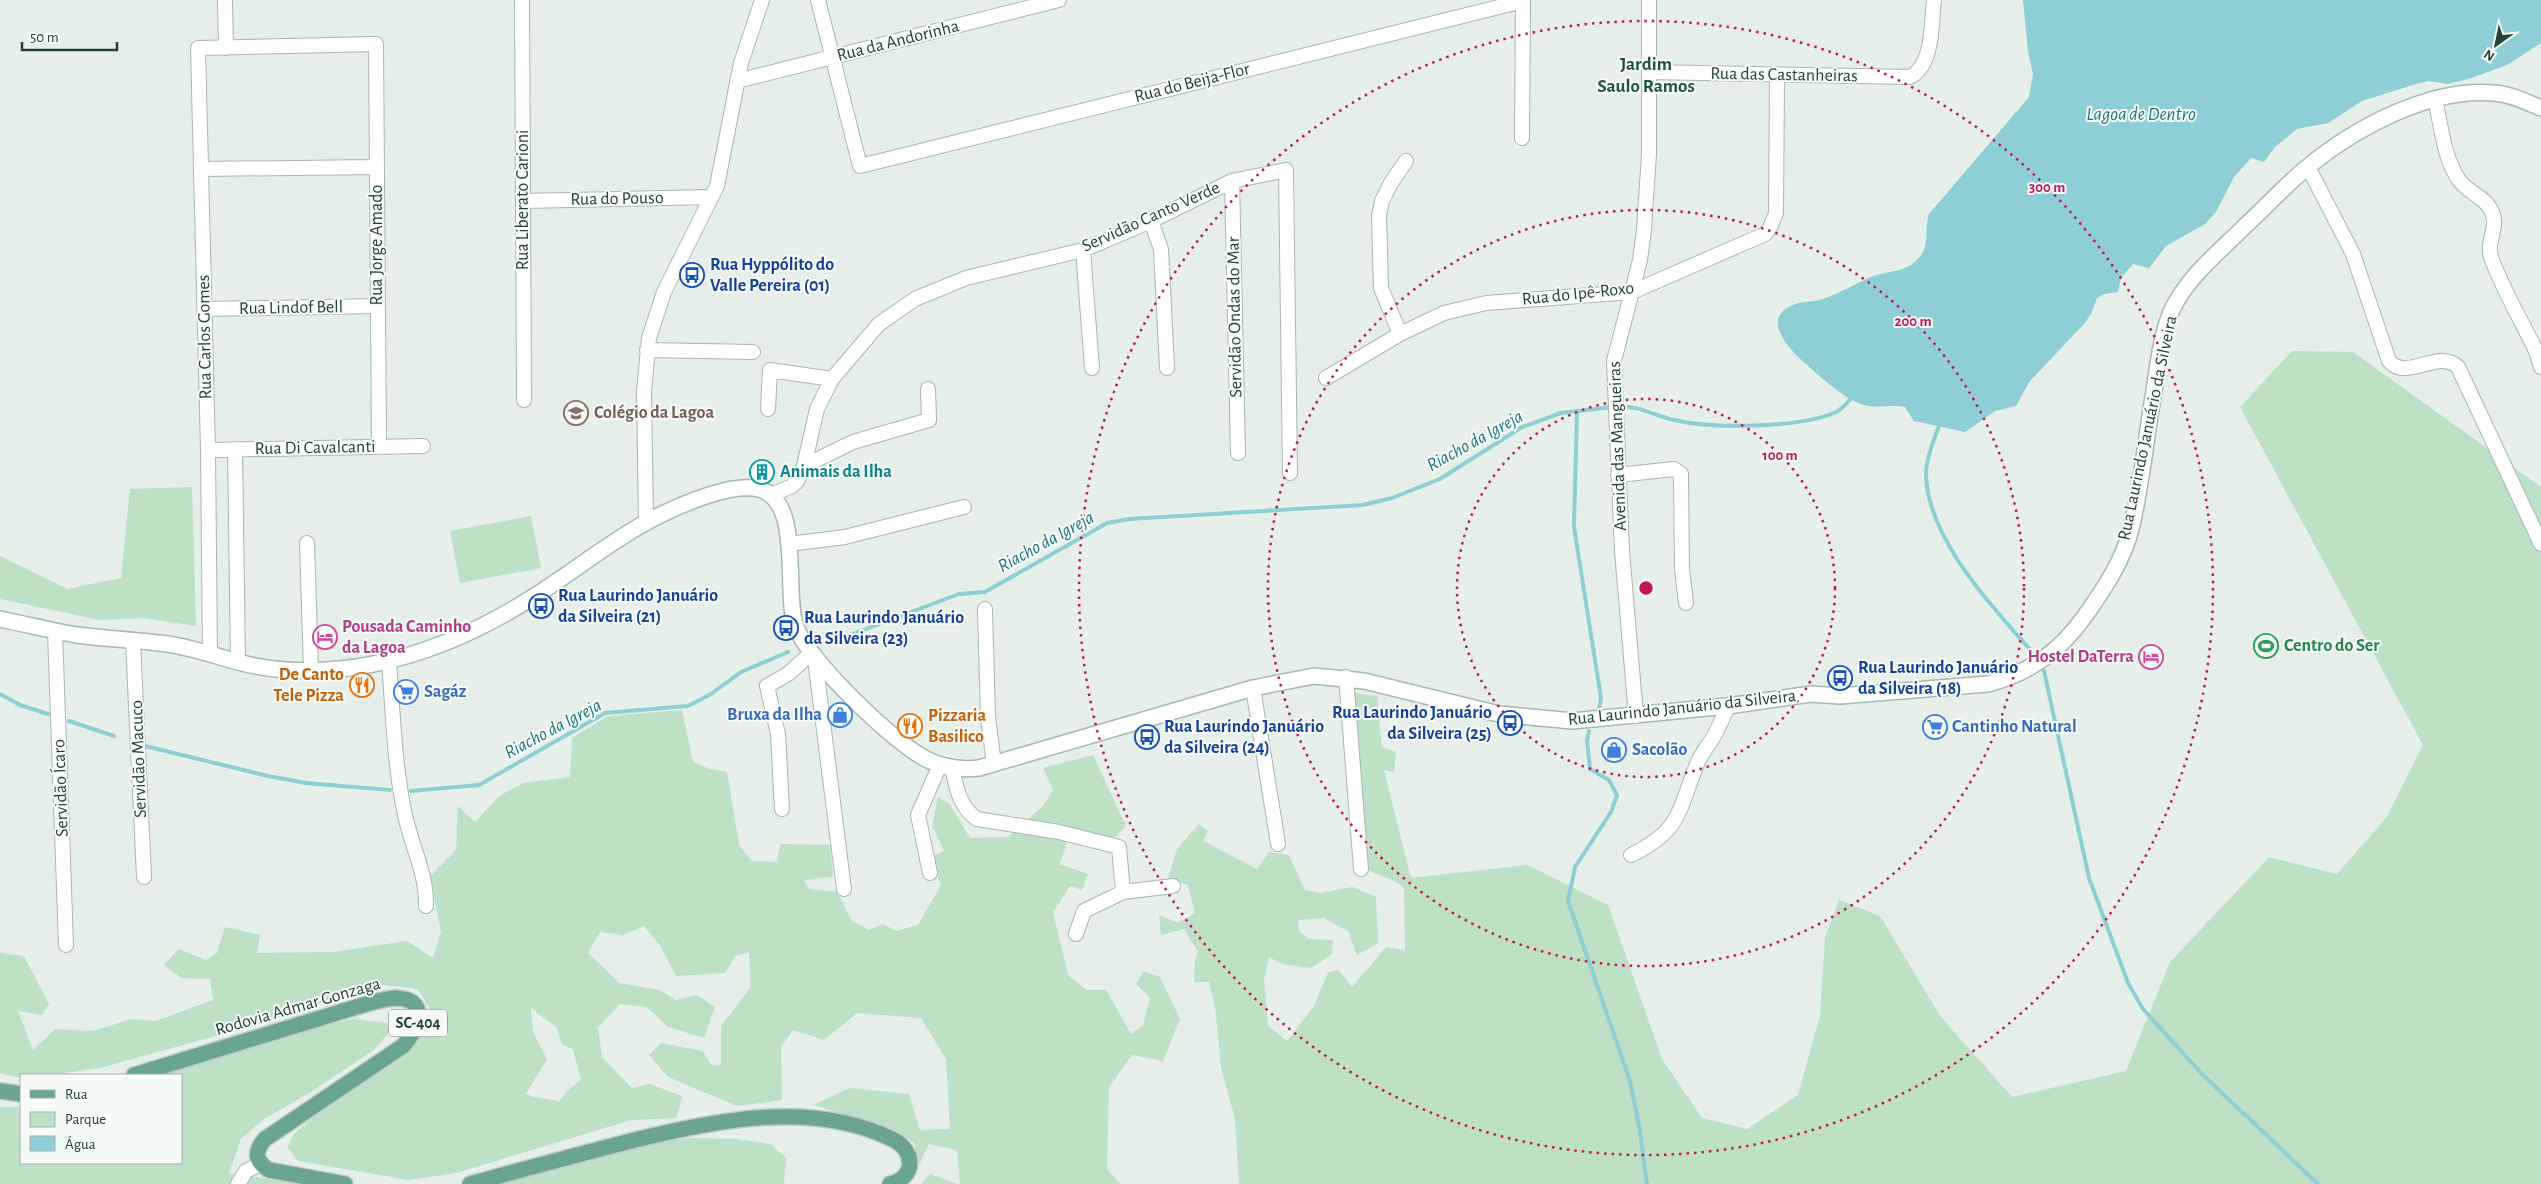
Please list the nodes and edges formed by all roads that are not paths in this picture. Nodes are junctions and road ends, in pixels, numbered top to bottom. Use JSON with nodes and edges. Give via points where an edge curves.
{"nodes":[{"id":1,"x":225,"y":0,"type":"edge"},
{"id":2,"x":522,"y":0,"type":"edge"},
{"id":3,"x":762,"y":0,"type":"edge"},
{"id":4,"x":818,"y":0,"type":"edge"},
{"id":5,"x":1059,"y":0,"type":"edge"},
{"id":6,"x":1523,"y":0,"type":"edge"},
{"id":7,"x":1649,"y":0,"type":"edge"},
{"id":8,"x":1934,"y":0,"type":"edge"},
{"id":9,"x":226,"y":48,"type":"junction"},
{"id":10,"x":832,"y":57,"type":"junction"},
{"id":11,"x":1649,"y":72,"type":"junction"},
{"id":12,"x":1777,"y":75,"type":"junction"},
{"id":13,"x":737,"y":82,"type":"junction"},
{"id":14,"x":2435,"y":100,"type":"junction"},
{"id":15,"x":2541,"y":108,"type":"edge"},
{"id":16,"x":1522,"y":138,"type":"dead end"},
{"id":17,"x":1406,"y":161,"type":"dead end"},
{"id":18,"x":376,"y":167,"type":"junction"},
{"id":19,"x":2308,"y":167,"type":"junction"},
{"id":20,"x":201,"y":170,"type":"junction"},
{"id":21,"x":1232,"y":181,"type":"junction"},
{"id":22,"x":712,"y":197,"type":"junction"},
{"id":23,"x":523,"y":201,"type":"junction"},
{"id":24,"x":1151,"y":221,"type":"junction"},
{"id":25,"x":1083,"y":250,"type":"junction"},
{"id":26,"x":1632,"y":292,"type":"junction"},
{"id":27,"x":377,"y":306,"type":"junction"},
{"id":28,"x":204,"y":310,"type":"junction"},
{"id":29,"x":1400,"y":334,"type":"junction"},
{"id":30,"x":647,"y":350,"type":"junction"},
{"id":31,"x":753,"y":352,"type":"dead end"},
{"id":32,"x":2541,"y":366,"type":"edge"},
{"id":33,"x":1092,"y":368,"type":"dead end"},
{"id":34,"x":1167,"y":368,"type":"dead end"},
{"id":35,"x":1326,"y":378,"type":"dead end"},
{"id":36,"x":832,"y":379,"type":"junction"},
{"id":37,"x":928,"y":389,"type":"dead end"},
{"id":38,"x":524,"y":400,"type":"dead end"},
{"id":39,"x":768,"y":409,"type":"dead end"},
{"id":40,"x":378,"y":446,"type":"junction"},
{"id":41,"x":423,"y":446,"type":"dead end"},
{"id":42,"x":235,"y":449,"type":"junction"},
{"id":43,"x":208,"y":450,"type":"junction"},
{"id":44,"x":1238,"y":453,"type":"dead end"},
{"id":45,"x":804,"y":466,"type":"junction"},
{"id":46,"x":1290,"y":473,"type":"dead end"},
{"id":47,"x":1618,"y":475,"type":"junction"},
{"id":48,"x":771,"y":495,"type":"junction"},
{"id":49,"x":964,"y":507,"type":"dead end"},
{"id":50,"x":646,"y":521,"type":"junction"},
{"id":51,"x":307,"y":543,"type":"dead end"},
{"id":52,"x":789,"y":544,"type":"junction"},
{"id":53,"x":2541,"y":544,"type":"edge"},
{"id":54,"x":1686,"y":603,"type":"dead end"},
{"id":55,"x":985,"y":610,"type":"dead end"},
{"id":56,"x":0,"y":619,"type":"edge"},
{"id":57,"x":55,"y":631,"type":"junction"},
{"id":58,"x":133,"y":641,"type":"junction"},
{"id":59,"x":210,"y":654,"type":"junction"},
{"id":60,"x":813,"y":656,"type":"junction"},
{"id":61,"x":238,"y":662,"type":"junction"},
{"id":62,"x":389,"y":662,"type":"junction"},
{"id":63,"x":311,"y":670,"type":"junction"},
{"id":64,"x":1346,"y":677,"type":"junction"},
{"id":65,"x":1253,"y":688,"type":"junction"},
{"id":66,"x":1728,"y":706,"type":"junction"},
{"id":67,"x":1636,"y":716,"type":"junction"},
{"id":68,"x":994,"y":764,"type":"junction"},
{"id":69,"x":946,"y":767,"type":"junction"},
{"id":70,"x":782,"y":809,"type":"dead end"},
{"id":71,"x":1278,"y":844,"type":"dead end"},
{"id":72,"x":1631,"y":854,"type":"dead end"},
{"id":73,"x":1361,"y":869,"type":"dead end"},
{"id":74,"x":930,"y":874,"type":"dead end"},
{"id":75,"x":144,"y":878,"type":"dead end"},
{"id":76,"x":1174,"y":886,"type":"dead end"},
{"id":77,"x":844,"y":889,"type":"dead end"},
{"id":78,"x":1124,"y":892,"type":"junction"},
{"id":79,"x":426,"y":906,"type":"dead end"},
{"id":80,"x":1076,"y":934,"type":"dead end"},
{"id":81,"x":66,"y":945,"type":"dead end"},
{"id":82,"x":137,"y":1074,"type":"edge"},
{"id":83,"x":0,"y":1091,"type":"edge"},
{"id":84,"x":20,"y":1094,"type":"edge"},
{"id":85,"x":260,"y":1164,"type":"junction"},
{"id":86,"x":238,"y":1184,"type":"edge"},
{"id":87,"x":345,"y":1184,"type":"edge"},
{"id":88,"x":470,"y":1184,"type":"edge"},
{"id":89,"x":890,"y":1184,"type":"edge"}],
"edges":[{"from":1,"to":9,"type":"street"},
{"from":2,"to":23,"type":"street","name":"Rua Liberato Carioni"},
{"from":3,"to":13,"type":"street"},
{"from":4,"to":10,"type":"street"},
{"from":5,"to":10,"type":"street","name":"Rua da Andorinha"},
{"from":6,"to":10,"type":"street","name":"Rua do Beija-Flor","via":[[860,166]]},
{"from":6,"to":16,"type":"street"},
{"from":7,"to":11,"type":"street","name":"Avenida das Mangueiras"},
{"from":8,"to":12,"type":"street","name":"Rua das Castanheiras","via":[[1926,56],[1918,73],[1898,78]]},
{"from":9,"to":18,"type":"street","name":"Rua Jorge Amado","via":[[376,44]]},
{"from":9,"to":20,"type":"street","name":"Rua Carlos Gomes","via":[[198,48]]},
{"from":10,"to":13,"type":"street","name":"Rua da Andorinha"},
{"from":11,"to":12,"type":"street","name":"Rua das Castanheiras"},
{"from":11,"to":26,"type":"street","name":"Avenida das Mangueiras","via":[[1648,189],[1642,245]]},
{"from":12,"to":26,"type":"street","name":"Rua do Ipê-Roxo","via":[[1776,213],[1770,228],[1757,238]]},
{"from":13,"to":22,"type":"street","via":[[721,170]]},
{"from":14,"to":15,"type":"main road","name":"Rua Laurindo Januário da Silveira","via":[[2461,94],[2495,93]]},
{"from":14,"to":19,"type":"main road","name":"Rua Laurindo Januário da Silveira","via":[[2381,120]]},
{"from":14,"to":32,"type":"street","via":[[2457,178],[2492,212],[2491,256]]},
{"from":17,"to":29,"type":"street","via":[[1382,201],[1379,216],[1381,288]]},
{"from":18,"to":20,"type":"street"},
{"from":18,"to":27,"type":"street","name":"Rua Jorge Amado"},
{"from":19,"to":53,"type":"street","via":[[2353,254],[2389,361],[2401,369],[2444,360],[2458,366]]},
{"from":19,"to":66,"type":"main road","name":"Rua Laurindo Januário da Silveira","via":[[2202,269],[2178,298],[2164,333],[2131,529],[2119,562],[2099,596],[2076,628],[2052,653],[2011,678],[1988,684],[1840,696],[1812,694]]},
{"from":20,"to":28,"type":"street","name":"Rua Carlos Gomes"},
{"from":21,"to":24,"type":"street","name":"Servidão Canto Verde"},
{"from":21,"to":44,"type":"street","name":"Servidão Ondas do Mar"},
{"from":21,"to":46,"type":"street","name":"Servidão Canto Verde","via":[[1286,170]]},
{"from":22,"to":23,"type":"street","name":"Rua do Pouso"},
{"from":22,"to":30,"type":"street","via":[[655,312]]},
{"from":23,"to":38,"type":"street","name":"Rua Liberato Carioni"},
{"from":24,"to":25,"type":"street","name":"Servidão Canto Verde"},
{"from":24,"to":34,"type":"street","via":[[1162,249]]},
{"from":25,"to":33,"type":"street"},
{"from":25,"to":36,"type":"street","name":"Servidão Canto Verde","via":[[973,275],[915,299],[873,330]]},
{"from":26,"to":29,"type":"street","name":"Rua do Ipê-Roxo","via":[[1519,299],[1463,307]]},
{"from":26,"to":47,"type":"street","name":"Avenida das Mangueiras","via":[[1616,348]]},
{"from":27,"to":28,"type":"street","name":"Rua Lindof Bell"},
{"from":27,"to":40,"type":"street","name":"Rua Jorge Amado"},
{"from":28,"to":43,"type":"street","name":"Rua Carlos Gomes"},
{"from":29,"to":35,"type":"street","name":"Rua do Ipê-Roxo"},
{"from":30,"to":31,"type":"street"},
{"from":30,"to":50,"type":"street","via":[[644,391]]},
{"from":36,"to":39,"type":"street","via":[[770,370]]},
{"from":36,"to":45,"type":"street","name":"Servidão Canto Verde","via":[[817,409]]},
{"from":37,"to":45,"type":"street","via":[[929,420],[853,442]]},
{"from":40,"to":41,"type":"street","name":"Rua Di Cavalcanti"},
{"from":40,"to":42,"type":"street","name":"Rua Di Cavalcanti"},
{"from":42,"to":43,"type":"street","name":"Rua Di Cavalcanti"},
{"from":42,"to":61,"type":"street"},
{"from":43,"to":59,"type":"street","name":"Rua Carlos Gomes"},
{"from":45,"to":48,"type":"street","name":"Servidão Canto Verde","via":[[797,482]]},
{"from":47,"to":54,"type":"street","via":[[1674,469],[1681,474]]},
{"from":47,"to":67,"type":"street","name":"Avenida das Mangueiras","via":[[1623,577]]},
{"from":48,"to":50,"type":"main road","via":[[760,489],[731,489],[687,502]]},
{"from":48,"to":52,"type":"main road","name":"Rua Laurindo Januário da Silveira","via":[[785,516]]},
{"from":49,"to":52,"type":"street","via":[[845,537]]},
{"from":50,"to":62,"type":"main road","via":[[502,616],[441,646]]},
{"from":51,"to":63,"type":"street"},
{"from":52,"to":60,"type":"main road","name":"Rua Laurindo Januário da Silveira","via":[[793,618],[797,631]]},
{"from":55,"to":68,"type":"street","via":[[988,717]]},
{"from":56,"to":57,"type":"main road"},
{"from":57,"to":58,"type":"main road"},
{"from":57,"to":81,"type":"street","name":"Servidão Ícaro"},
{"from":58,"to":59,"type":"main road","via":[[166,644]]},
{"from":58,"to":75,"type":"street","name":"Servidão Macuco"},
{"from":59,"to":61,"type":"main road"},
{"from":60,"to":69,"type":"main road","name":"Rua Laurindo Januário da Silveira","via":[[843,689],[910,749]]},
{"from":60,"to":70,"type":"street","via":[[767,686],[778,734]]},
{"from":60,"to":77,"type":"street"},
{"from":61,"to":63,"type":"main road"},
{"from":62,"to":63,"type":"main road"},
{"from":62,"to":79,"type":"street","via":[[402,799],[425,879]]},
{"from":64,"to":65,"type":"main road","name":"Rua Laurindo Januário da Silveira","via":[[1314,676]]},
{"from":64,"to":67,"type":"main road","name":"Rua Laurindo Januário da Silveira","via":[[1521,717],[1572,721]]},
{"from":64,"to":73,"type":"street"},
{"from":65,"to":68,"type":"main road","name":"Rua Laurindo Januário da Silveira"},
{"from":65,"to":71,"type":"street"},
{"from":66,"to":67,"type":"main road","name":"Rua Laurindo Januário da Silveira"},
{"from":66,"to":72,"type":"street","via":[[1716,734],[1697,764],[1676,818],[1652,844]]},
{"from":68,"to":69,"type":"main road","name":"Rua Laurindo Januário da Silveira","via":[[979,768]]},
{"from":69,"to":74,"type":"street","via":[[918,815]]},
{"from":69,"to":78,"type":"street","via":[[960,800],[977,819],[1059,832],[1119,847]]},
{"from":76,"to":78,"type":"street"},
{"from":78,"to":80,"type":"street","via":[[1084,911]]},
{"from":82,"to":85,"type":"main road","name":"Rodovia Admar Gonzaga","number":"SC-404","via":[[372,1002],[396,998],[407,1000],[416,1008],[418,1026],[403,1046],[265,1138],[257,1147],[256,1156]]},
{"from":83,"to":84,"type":"main road"},
{"from":85,"to":86,"type":"street","via":[[246,1171]]},
{"from":85,"to":87,"type":"main road","via":[[282,1174]]},
{"from":88,"to":89,"type":"main road","via":[[607,1147],[719,1122],[808,1117],[830,1120],[902,1144],[909,1153],[911,1165],[906,1176]]}]}
